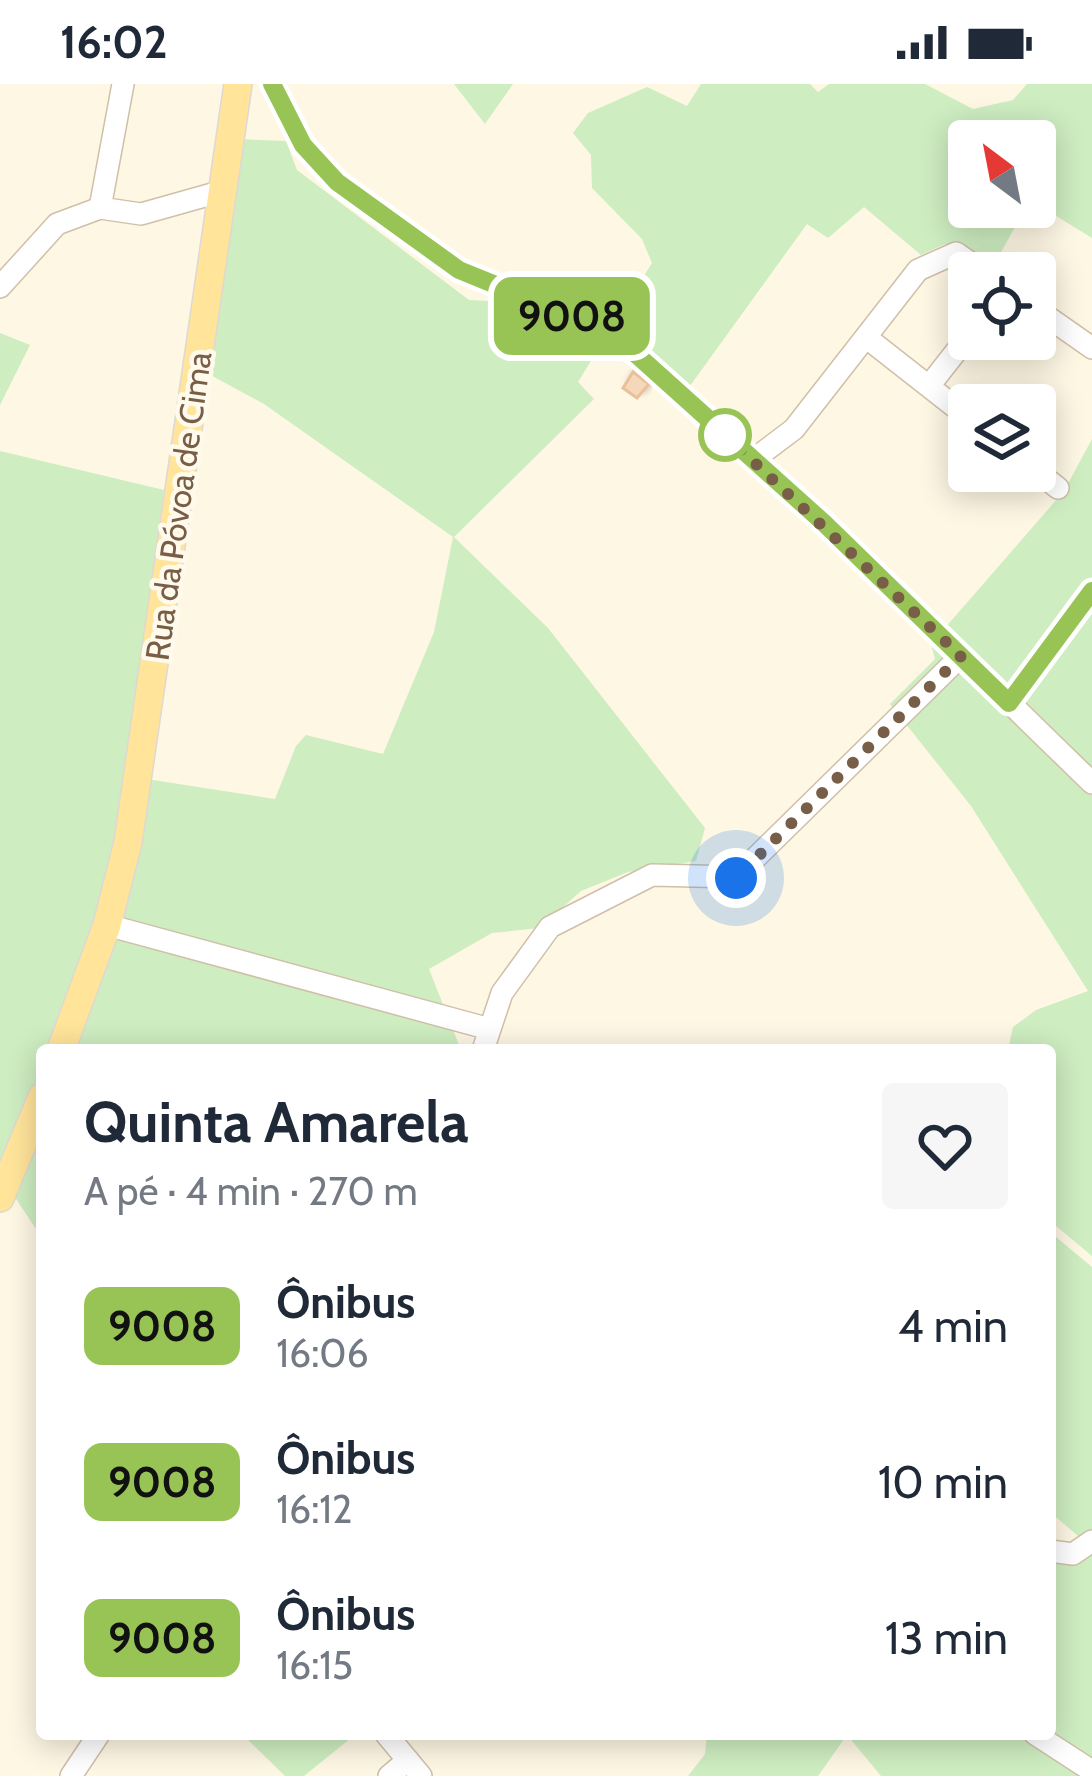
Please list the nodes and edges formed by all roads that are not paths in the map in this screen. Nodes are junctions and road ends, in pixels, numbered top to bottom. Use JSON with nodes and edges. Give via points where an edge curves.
{"nodes":[{"id":1,"x":123,"y":84,"type":"edge"},
{"id":2,"x":238,"y":84,"type":"edge"},
{"id":3,"x":272,"y":84,"type":"edge"},
{"id":4,"x":219,"y":192,"type":"junction"},
{"id":5,"x":100,"y":208,"type":"junction"},
{"id":6,"x":948,"y":257,"type":"edge"},
{"id":7,"x":0,"y":287,"type":"edge"},
{"id":8,"x":1056,"y":323,"type":"edge"},
{"id":9,"x":867,"y":338,"type":"junction"},
{"id":10,"x":1092,"y":348,"type":"edge"},
{"id":11,"x":949,"y":360,"type":"edge"},
{"id":12,"x":929,"y":386,"type":"junction"},
{"id":13,"x":948,"y":401,"type":"edge"},
{"id":14,"x":753,"y":460,"type":"junction"},
{"id":15,"x":1092,"y":591,"type":"edge"},
{"id":16,"x":961,"y":656,"type":"junction"},
{"id":17,"x":1009,"y":703,"type":"junction"},
{"id":18,"x":1092,"y":783,"type":"edge"},
{"id":19,"x":106,"y":925,"type":"junction"},
{"id":20,"x":484,"y":1039,"type":"edge"},
{"id":21,"x":64,"y":1044,"type":"edge"},
{"id":22,"x":36,"y":1111,"type":"edge"},
{"id":23,"x":0,"y":1198,"type":"edge"},
{"id":24,"x":1092,"y":1541,"type":"edge"},
{"id":25,"x":1056,"y":1552,"type":"edge"},
{"id":26,"x":95,"y":1740,"type":"edge"},
{"id":27,"x":391,"y":1740,"type":"edge"},
{"id":28,"x":1045,"y":1740,"type":"edge"},
{"id":29,"x":415,"y":1768,"type":"edge"},
{"id":30,"x":1092,"y":1771,"type":"edge"},
{"id":31,"x":71,"y":1776,"type":"edge"},
{"id":32,"x":389,"y":1776,"type":"edge"}],
"edges":[{"from":1,"to":5,"type":"street"},
{"from":2,"to":4,"type":"main road","name":"Rua da Póvoa de Cima"},
{"from":3,"to":14,"type":"street","via":[[303,145],[337,182],[459,270],[592,324]]},
{"from":4,"to":5,"type":"street","via":[[141,214]]},
{"from":4,"to":19,"type":"main road","name":"Rua da Póvoa de Cima","via":[[152,698]]},
{"from":5,"to":7,"type":"street","via":[[57,224]]},
{"from":6,"to":9,"type":"street","via":[[918,270]]},
{"from":8,"to":10,"type":"street"},
{"from":9,"to":12,"type":"street"},
{"from":9,"to":14,"type":"street","via":[[794,429]]},
{"from":11,"to":12,"type":"street"},
{"from":12,"to":13,"type":"street"},
{"from":14,"to":16,"type":"street"},
{"from":15,"to":17,"type":"street"},
{"from":16,"to":17,"type":"street"},
{"from":16,"to":20,"type":"street","via":[[736,878],[652,875],[550,926],[502,993]]},
{"from":17,"to":18,"type":"street"},
{"from":19,"to":20,"type":"street"},
{"from":19,"to":21,"type":"main road","name":"Rua da Póvoa de Cima"},
{"from":22,"to":23,"type":"main road"},
{"from":24,"to":25,"type":"street","via":[[1073,1554]]},
{"from":26,"to":31,"type":"street"},
{"from":27,"to":29,"type":"street"},
{"from":28,"to":30,"type":"street"},
{"from":29,"to":32,"type":"street"}]}
